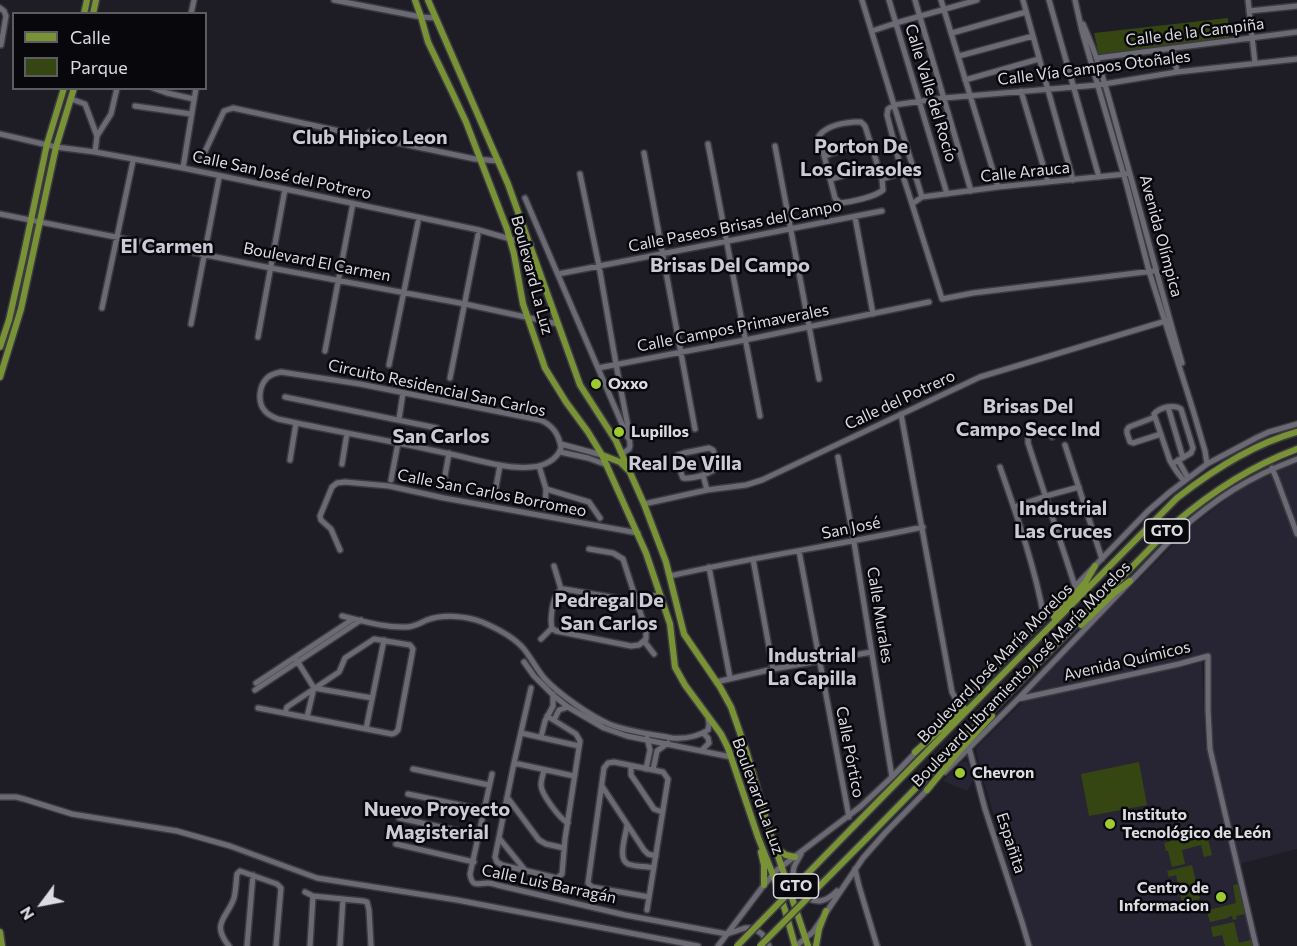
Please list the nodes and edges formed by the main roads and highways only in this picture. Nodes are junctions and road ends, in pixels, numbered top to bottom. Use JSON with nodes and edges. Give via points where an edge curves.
{"nodes":[{"id":1,"x":415,"y":0,"type":"edge"},
{"id":2,"x":428,"y":0,"type":"edge"},
{"id":3,"x":63,"y":90,"type":"edge"},
{"id":4,"x":73,"y":90,"type":"edge"},
{"id":5,"x":0,"y":347,"type":"edge"},
{"id":6,"x":0,"y":377,"type":"edge"},
{"id":7,"x":1297,"y":432,"type":"edge"},
{"id":8,"x":1297,"y":449,"type":"edge"},
{"id":9,"x":622,"y":453,"type":"junction"},
{"id":10,"x":602,"y":455,"type":"junction"},
{"id":11,"x":612,"y":459,"type":"junction"},
{"id":12,"x":607,"y":465,"type":"junction"},
{"id":13,"x":632,"y":475,"type":"junction"},
{"id":14,"x":1095,"y":566,"type":"road end"},
{"id":15,"x":1130,"y":581,"type":"road end"},
{"id":16,"x":680,"y":620,"type":"junction"},
{"id":17,"x":670,"y":624,"type":"junction"},
{"id":18,"x":1044,"y":632,"type":"junction"},
{"id":19,"x":1059,"y":642,"type":"junction"},
{"id":20,"x":982,"y":695,"type":"junction"},
{"id":21,"x":1002,"y":700,"type":"junction"},
{"id":22,"x":915,"y":752,"type":"road end"},
{"id":23,"x":927,"y":790,"type":"road end"},
{"id":24,"x":758,"y":837,"type":"junction"},
{"id":25,"x":775,"y":848,"type":"junction"},
{"id":26,"x":795,"y":857,"type":"road end"},
{"id":27,"x":764,"y":885,"type":"road end"},
{"id":28,"x":826,"y":911,"type":"road end"},
{"id":29,"x":0,"y":932,"type":"edge"},
{"id":30,"x":807,"y":942,"type":"edge"},
{"id":31,"x":2,"y":946,"type":"edge"},
{"id":32,"x":737,"y":946,"type":"edge"},
{"id":33,"x":760,"y":946,"type":"edge"},
{"id":34,"x":796,"y":946,"type":"edge"},
{"id":35,"x":816,"y":946,"type":"edge"}],
"edges":[{"from":1,"to":10,"type":"main road","name":"Boulevard La Luz","via":[[428,42],[481,159],[511,240],[523,304],[542,360]]},
{"from":2,"to":9,"type":"main road","name":"Boulevard La Luz","via":[[516,204],[580,385]]},
{"from":3,"to":5,"type":"main road"},
{"from":4,"to":6,"type":"main road","via":[[56,147],[21,309]]},
{"from":7,"to":18,"type":"main road","name":"Boulevard José María Morelos","number":"GTO","via":[[1238,457],[1186,491]]},
{"from":8,"to":19,"type":"main road","name":"Boulevard José María Morelos","number":"GTO","via":[[1245,472],[1188,512]]},
{"from":9,"to":11,"type":"main road"},
{"from":9,"to":13,"type":"main road","name":"Boulevard La Luz"},
{"from":10,"to":11,"type":"main road"},
{"from":10,"to":12,"type":"main road","name":"Boulevard La Luz"},
{"from":11,"to":12,"type":"main road"},
{"from":11,"to":13,"type":"main road"},
{"from":12,"to":17,"type":"main road","name":"Boulevard La Luz","via":[[646,553]]},
{"from":13,"to":16,"type":"main road","name":"Boulevard La Luz","via":[[663,551]]},
{"from":14,"to":18,"type":"main road"},
{"from":15,"to":19,"type":"main road"},
{"from":16,"to":17,"type":"main road"},
{"from":16,"to":25,"type":"main road","name":"Boulevard La Luz","via":[[684,634],[731,707]]},
{"from":17,"to":24,"type":"main road","name":"Boulevard La Luz","via":[[677,672],[721,734]]},
{"from":18,"to":20,"type":"main road","name":"Boulevard José María Morelos","number":"GTO"},
{"from":19,"to":21,"type":"main road","name":"Boulevard José María Morelos","number":"GTO"},
{"from":20,"to":22,"type":"main road"},
{"from":20,"to":32,"type":"main road","name":"Boulevard José María Morelos","number":"GTO","bridge":true},
{"from":21,"to":23,"type":"main road"},
{"from":21,"to":33,"type":"main road","name":"Boulevard José María Morelos","number":"GTO","bridge":true},
{"from":24,"to":27,"type":"main road"},
{"from":24,"to":34,"type":"main road","name":"Boulevard La Luz"},
{"from":25,"to":26,"type":"main road"},
{"from":25,"to":30,"type":"main road","name":"Boulevard La Luz"},
{"from":28,"to":35,"type":"main road"},
{"from":29,"to":31,"type":"main road"}]}
